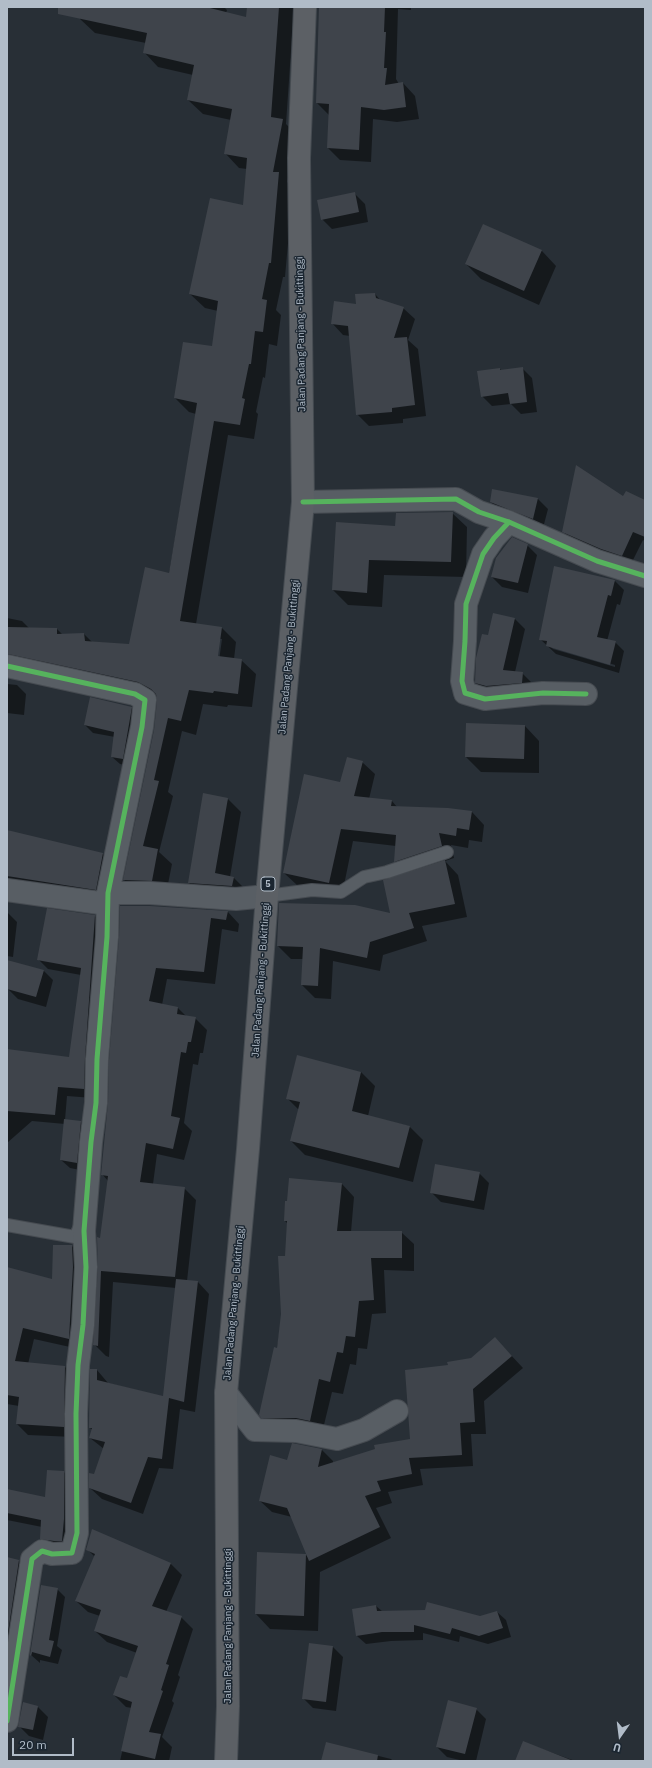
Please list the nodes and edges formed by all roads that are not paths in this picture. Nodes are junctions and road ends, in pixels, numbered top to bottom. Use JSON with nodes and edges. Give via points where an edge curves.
{"nodes":[{"id":1,"x":305,"y":7,"type":"edge"},
{"id":2,"x":303,"y":502,"type":"junction"},
{"id":3,"x":509,"y":522,"type":"junction"},
{"id":4,"x":645,"y":576,"type":"edge"},
{"id":5,"x":7,"y":666,"type":"edge"},
{"id":6,"x":586,"y":694,"type":"dead end"},
{"id":7,"x":447,"y":852,"type":"dead end"},
{"id":8,"x":7,"y":890,"type":"edge"},
{"id":9,"x":267,"y":896,"type":"junction"},
{"id":10,"x":108,"y":899,"type":"junction"},
{"id":11,"x":86,"y":1212,"type":"junction"},
{"id":12,"x":7,"y":1225,"type":"edge"},
{"id":13,"x":226,"y":1393,"type":"junction"},
{"id":14,"x":397,"y":1411,"type":"dead end"},
{"id":15,"x":7,"y":1721,"type":"edge"},
{"id":16,"x":226,"y":1761,"type":"edge"}],
"edges":[{"from":1,"to":2,"type":"highway","name":"Jalan Padang Panjang - Bukittinggi","number":"5","via":[[299,158]]},
{"from":2,"to":3,"type":"street","via":[[456,499],[479,512]]},
{"from":2,"to":9,"type":"highway","name":"Jalan Padang Panjang - Bukittinggi","number":"5"},
{"from":3,"to":4,"type":"street","via":[[598,561]]},
{"from":3,"to":6,"type":"street","via":[[483,554],[466,604],[462,681],[465,693],[485,698],[543,693]]},
{"from":5,"to":10,"type":"street","via":[[135,694],[145,700]]},
{"from":7,"to":9,"type":"lane","via":[[364,877],[341,892],[312,890]]},
{"from":8,"to":10,"type":"street"},
{"from":9,"to":10,"type":"street","via":[[236,899],[150,893]]},
{"from":9,"to":13,"type":"highway","name":"Jalan Padang Panjang - Bukittinggi","number":"5"},
{"from":10,"to":11,"type":"street","via":[[96,1103]]},
{"from":11,"to":12,"type":"lane","via":[[75,1237]]},
{"from":11,"to":15,"type":"street","via":[[84,1325],[78,1365],[76,1414],[77,1533],[72,1553],[42,1552],[32,1559]]},
{"from":13,"to":14,"type":"street","via":[[254,1430],[296,1431],[337,1439],[364,1430]]},
{"from":13,"to":16,"type":"highway","name":"Jalan Padang Panjang - Bukittinggi","number":"5"}]}
